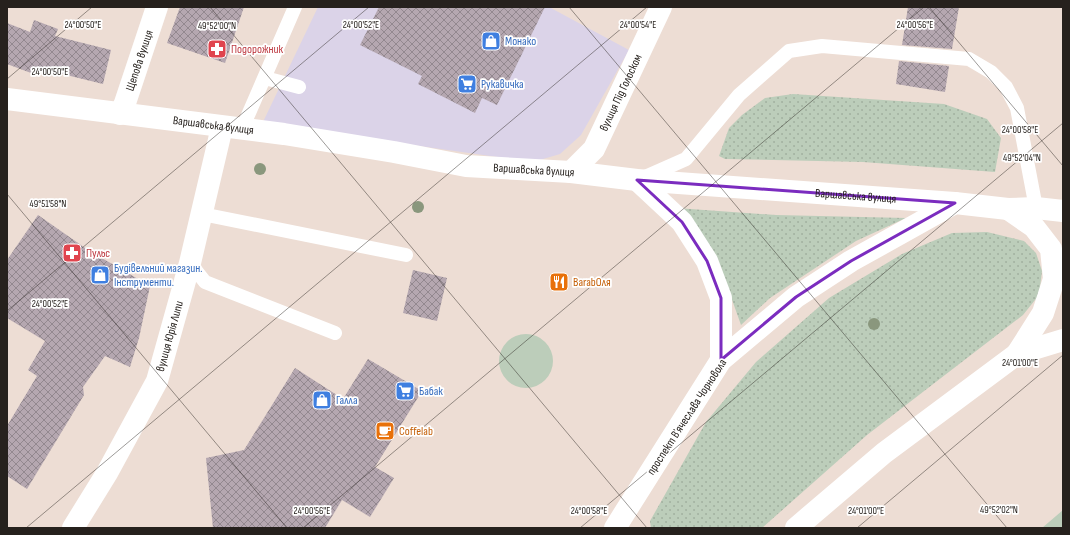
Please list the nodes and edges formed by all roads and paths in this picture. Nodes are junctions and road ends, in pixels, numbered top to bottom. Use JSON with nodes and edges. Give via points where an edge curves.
{"nodes":[{"id":1,"x":157,"y":7,"type":"edge"},
{"id":2,"x":296,"y":7,"type":"edge"},
{"id":3,"x":661,"y":7,"type":"edge"},
{"id":4,"x":264,"y":78,"type":"junction"},
{"id":5,"x":298,"y":87,"type":"dead end"},
{"id":6,"x":7,"y":99,"type":"edge"},
{"id":7,"x":120,"y":114,"type":"junction"},
{"id":8,"x":232,"y":128,"type":"junction"},
{"id":9,"x":571,"y":172,"type":"junction"},
{"id":10,"x":637,"y":180,"type":"junction"},
{"id":11,"x":955,"y":203,"type":"junction"},
{"id":12,"x":1036,"y":208,"type":"junction"},
{"id":13,"x":1008,"y":209,"type":"junction"},
{"id":14,"x":1063,"y":211,"type":"edge"},
{"id":15,"x":202,"y":214,"type":"junction"},
{"id":16,"x":406,"y":255,"type":"dead end"},
{"id":17,"x":190,"y":263,"type":"junction"},
{"id":18,"x":335,"y":333,"type":"dead end"},
{"id":19,"x":1063,"y":340,"type":"edge"},
{"id":20,"x":1017,"y":354,"type":"junction"},
{"id":21,"x":720,"y":360,"type":"junction"},
{"id":22,"x":73,"y":528,"type":"edge"},
{"id":23,"x":615,"y":528,"type":"edge"},
{"id":24,"x":796,"y":528,"type":"edge"}],
"edges":[{"from":1,"to":7,"type":"main road","name":"Щепова вулиця"},
{"from":2,"to":4,"type":"lane"},
{"from":3,"to":9,"type":"main road","name":"вулиця Під Голоском","via":[[594,149]]},
{"from":4,"to":5,"type":"lane"},
{"from":4,"to":8,"type":"lane","via":[[250,115]]},
{"from":6,"to":7,"type":"main road","name":"Варшавська вулиця"},
{"from":7,"to":8,"type":"main road","name":"Варшавська вулиця"},
{"from":8,"to":9,"type":"main road","name":"Варшавська вулиця","via":[[394,152],[466,166]]},
{"from":8,"to":15,"type":"main road","name":"вулиця Юрія Липи"},
{"from":9,"to":10,"type":"main road","name":"Варшавська вулиця"},
{"from":10,"to":11,"type":"main road","name":"Варшавська вулиця"},
{"from":10,"to":12,"type":"lane","via":[[686,159],[739,95],[789,52],[822,46],[968,59],[991,72],[1006,87],[1017,108]]},
{"from":10,"to":21,"type":"main road","via":[[682,222],[707,261],[721,298]]},
{"from":11,"to":13,"type":"main road","name":"Варшавська вулиця"},
{"from":11,"to":21,"type":"main road","name":"проспект Вʼячеслава Чорновола","via":[[845,265],[796,297]]},
{"from":12,"to":13,"type":"main road","name":"Варшавська вулиця"},
{"from":12,"to":14,"type":"main road","name":"Варшавська вулиця"},
{"from":13,"to":20,"type":"main road","via":[[1034,227],[1051,249],[1054,279],[1043,313]]},
{"from":15,"to":16,"type":"lane"},
{"from":15,"to":17,"type":"main road","name":"вулиця Юрія Липи"},
{"from":17,"to":18,"type":"lane","via":[[205,282]]},
{"from":17,"to":22,"type":"main road","name":"вулиця Юрія Липи","via":[[157,381],[108,473]]},
{"from":19,"to":20,"type":"main road"},
{"from":20,"to":24,"type":"main road","via":[[884,453]]},
{"from":21,"to":23,"type":"main road","name":"проспект Вʼячеслава Чорновола"}]}
